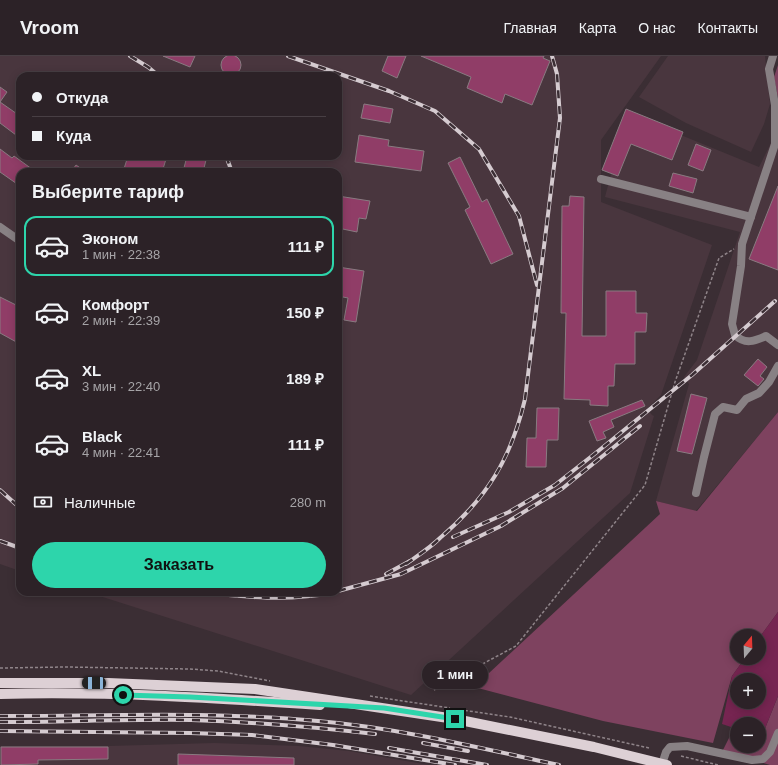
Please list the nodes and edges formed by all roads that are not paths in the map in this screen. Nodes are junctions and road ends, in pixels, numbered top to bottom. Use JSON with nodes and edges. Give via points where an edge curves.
{"nodes":[{"id":1,"x":773,"y":56,"type":"edge"},
{"id":2,"x":601,"y":179,"type":"dead end"},
{"id":3,"x":751,"y":217,"type":"junction"},
{"id":4,"x":0,"y":227,"type":"edge"},
{"id":5,"x":16,"y":238,"type":"edge"},
{"id":6,"x":778,"y":344,"type":"edge"},
{"id":7,"x":778,"y":366,"type":"edge"},
{"id":8,"x":696,"y":493,"type":"dead end"},
{"id":9,"x":0,"y":683,"type":"edge"},
{"id":10,"x":0,"y":694,"type":"edge"},
{"id":11,"x":384,"y":708,"type":"junction"},
{"id":12,"x":778,"y":733,"type":"edge"},
{"id":13,"x":665,"y":764,"type":"edge"}],
"edges":[{"from":1,"to":3,"type":"street","via":[[769,69],[775,105],[774,144]]},
{"from":2,"to":3,"type":"street"},
{"from":3,"to":6,"type":"street","via":[[742,244],[732,324],[735,335],[746,342],[766,336]]},
{"from":4,"to":5,"type":"street"},
{"from":7,"to":8,"type":"street","via":[[759,393],[746,399],[737,410],[723,407],[715,414]]},
{"from":9,"to":11,"type":"main road","via":[[108,683],[254,689]]},
{"from":10,"to":11,"type":"main road","via":[[175,696]]},
{"from":11,"to":13,"type":"main road","via":[[528,733]]},
{"from":12,"to":13,"type":"street","via":[[770,752],[763,759],[752,760],[687,746],[670,747],[666,752]]}]}
